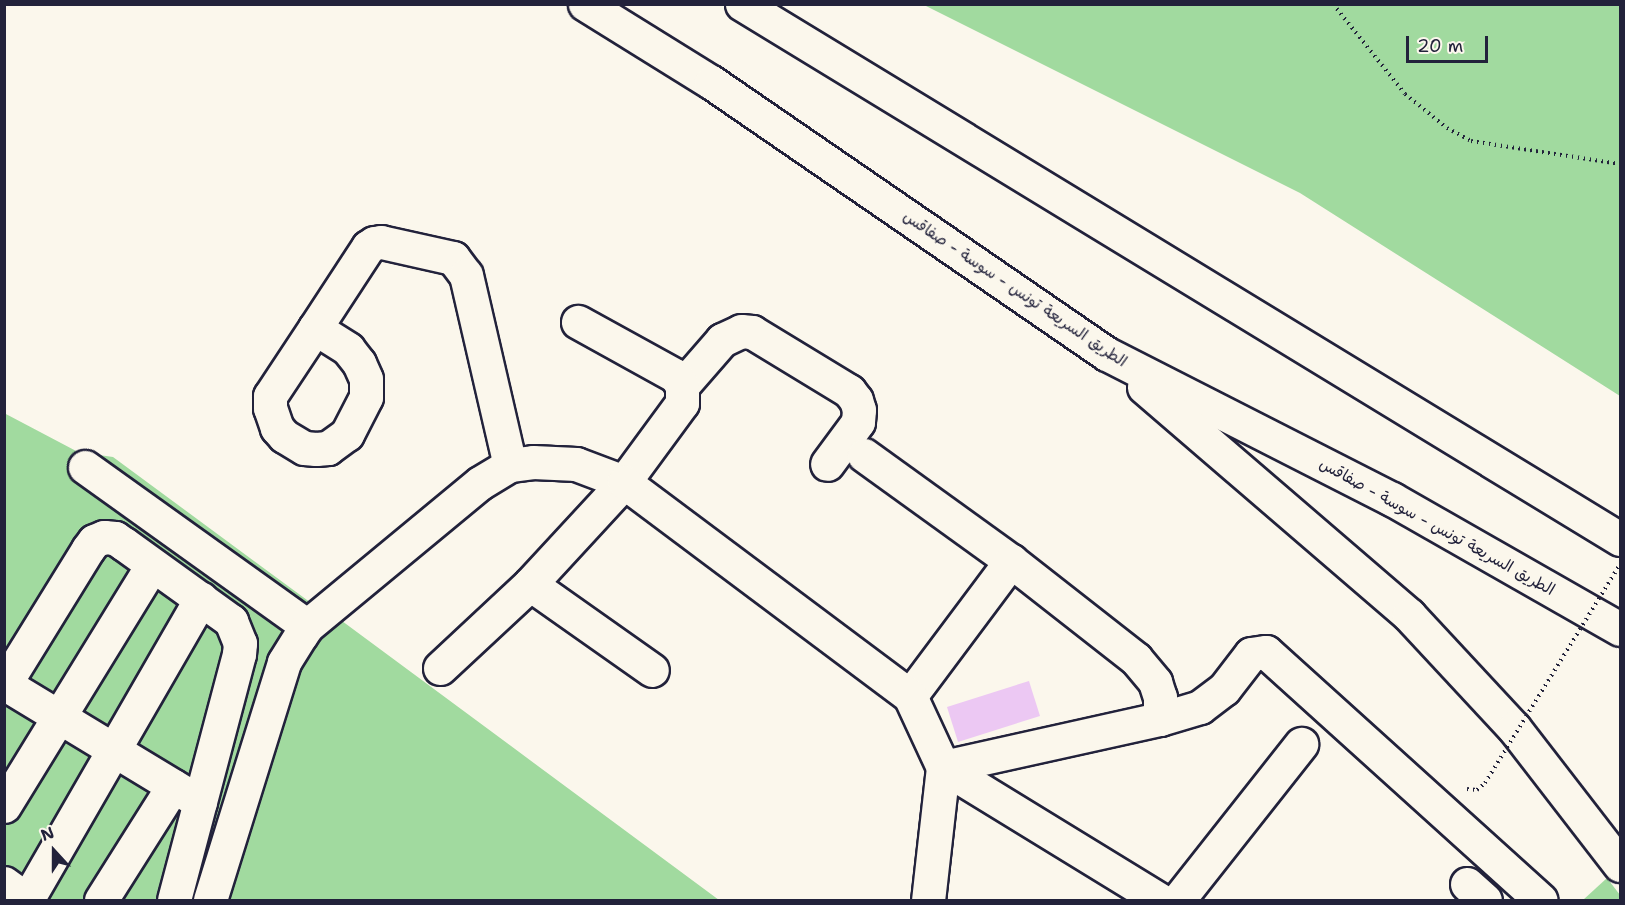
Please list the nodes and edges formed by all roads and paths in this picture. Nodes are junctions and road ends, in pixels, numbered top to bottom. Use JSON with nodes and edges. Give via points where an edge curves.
{"nodes":[{"id":1,"x":585,"y":4,"type":"edge"},
{"id":2,"x":742,"y":4,"type":"edge"},
{"id":3,"x":770,"y":4,"type":"edge"},
{"id":4,"x":1332,"y":4,"type":"edge"},
{"id":5,"x":790,"y":33,"type":"junction"},
{"id":6,"x":1620,"y":165,"type":"edge"},
{"id":7,"x":578,"y":322,"type":"dead end"},
{"id":8,"x":315,"y":328,"type":"dead end"},
{"id":9,"x":1107,"y":354,"type":"junction"},
{"id":10,"x":682,"y":386,"type":"junction"},
{"id":11,"x":864,"y":455,"type":"dead end"},
{"id":12,"x":827,"y":464,"type":"dead end"},
{"id":13,"x":510,"y":465,"type":"junction"},
{"id":14,"x":85,"y":467,"type":"dead end"},
{"id":15,"x":624,"y":482,"type":"junction"},
{"id":16,"x":1620,"y":539,"type":"edge"},
{"id":17,"x":1011,"y":561,"type":"junction"},
{"id":18,"x":153,"y":564,"type":"junction"},
{"id":19,"x":1620,"y":564,"type":"edge"},
{"id":20,"x":530,"y":584,"type":"junction"},
{"id":21,"x":201,"y":599,"type":"junction"},
{"id":22,"x":307,"y":626,"type":"junction"},
{"id":23,"x":1620,"y":629,"type":"edge"},
{"id":24,"x":440,"y":668,"type":"dead end"},
{"id":25,"x":652,"y":670,"type":"dead end"},
{"id":26,"x":5,"y":684,"type":"edge"},
{"id":27,"x":910,"y":696,"type":"junction"},
{"id":28,"x":59,"y":717,"type":"junction"},
{"id":29,"x":1160,"y":719,"type":"junction"},
{"id":30,"x":1301,"y":744,"type":"dead end"},
{"id":31,"x":114,"y":750,"type":"junction"},
{"id":32,"x":943,"y":767,"type":"junction"},
{"id":33,"x":1467,"y":789,"type":"dead end"},
{"id":34,"x":186,"y":794,"type":"junction"},
{"id":35,"x":4,"y":806,"type":"edge"},
{"id":36,"x":1620,"y":865,"type":"edge"},
{"id":37,"x":4,"y":884,"type":"edge"},
{"id":38,"x":101,"y":900,"type":"edge"},
{"id":39,"x":174,"y":900,"type":"edge"},
{"id":40,"x":210,"y":900,"type":"edge"},
{"id":41,"x":928,"y":900,"type":"edge"},
{"id":42,"x":1160,"y":900,"type":"edge"},
{"id":43,"x":1178,"y":900,"type":"edge"},
{"id":44,"x":1540,"y":900,"type":"edge"}],
"edges":[{"from":1,"to":9,"type":"main road","name":"الطريق السريعة تونس - سوسة - صفاقس","via":[[711,82]]},
{"from":2,"to":5,"type":"main road"},
{"from":3,"to":5,"type":"main road"},
{"from":4,"to":6,"type":"path","via":[[1405,94],[1447,128],[1471,141]]},
{"from":5,"to":16,"type":"main road"},
{"from":7,"to":10,"type":"main road","via":[[667,370]]},
{"from":8,"to":13,"type":"main road","via":[[374,243],[453,258],[466,275]]},
{"from":9,"to":23,"type":"main road","name":"الطريق السريعة تونس - سوسة - صفاقس","via":[[1392,499]]},
{"from":9,"to":36,"type":"main road","via":[[1409,615],[1514,729]]},
{"from":10,"to":12,"type":"main road","via":[[722,340],[741,331],[752,332],[849,391],[856,400],[858,422]]},
{"from":10,"to":15,"type":"main road","via":[[682,403]]},
{"from":11,"to":17,"type":"main road"},
{"from":13,"to":15,"type":"main road","via":[[576,464]]},
{"from":13,"to":22,"type":"main road","via":[[480,483]]},
{"from":14,"to":22,"type":"main road"},
{"from":15,"to":20,"type":"main road"},
{"from":15,"to":27,"type":"main road"},
{"from":17,"to":27,"type":"main road"},
{"from":17,"to":29,"type":"main road","via":[[1147,670],[1160,697]]},
{"from":18,"to":21,"type":"main road"},
{"from":18,"to":26,"type":"main road","via":[[115,538],[104,537],[94,542]]},
{"from":18,"to":28,"type":"main road"},
{"from":19,"to":33,"type":"path","bridge":true,"via":[[1485,783],[1477,790]]},
{"from":20,"to":24,"type":"main road"},
{"from":20,"to":25,"type":"main road"},
{"from":21,"to":31,"type":"main road"},
{"from":21,"to":34,"type":"main road","via":[[231,621],[240,643]]},
{"from":22,"to":40,"type":"main road","via":[[284,662]]},
{"from":26,"to":28,"type":"main road"},
{"from":27,"to":32,"type":"main road"},
{"from":28,"to":31,"type":"main road"},
{"from":28,"to":35,"type":"main road"},
{"from":29,"to":32,"type":"main road"},
{"from":29,"to":44,"type":"main road","via":[[1212,700],[1251,654],[1266,652]]},
{"from":30,"to":43,"type":"main road"},
{"from":31,"to":34,"type":"main road"},
{"from":31,"to":37,"type":"main road","via":[[27,900]]},
{"from":32,"to":41,"type":"main road"},
{"from":32,"to":42,"type":"main road"},
{"from":34,"to":38,"type":"main road"},
{"from":34,"to":39,"type":"main road"}]}
